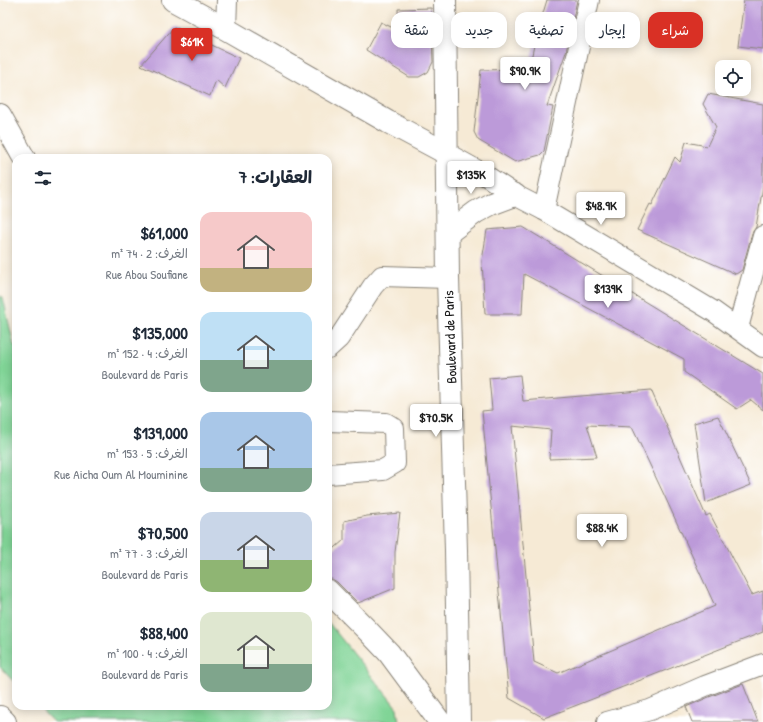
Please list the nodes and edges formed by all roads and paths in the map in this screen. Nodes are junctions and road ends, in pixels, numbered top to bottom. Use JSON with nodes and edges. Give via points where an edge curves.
{"nodes":[{"id":1,"x":173,"y":0,"type":"edge"},
{"id":2,"x":227,"y":0,"type":"edge"},
{"id":3,"x":445,"y":0,"type":"edge"},
{"id":4,"x":589,"y":0,"type":"edge"},
{"id":5,"x":226,"y":29,"type":"junction"},
{"id":6,"x":0,"y":115,"type":"edge"},
{"id":7,"x":446,"y":153,"type":"junction"},
{"id":8,"x":22,"y":154,"type":"edge"},
{"id":9,"x":515,"y":195,"type":"junction"},
{"id":10,"x":544,"y":210,"type":"junction"},
{"id":11,"x":448,"y":233,"type":"junction"},
{"id":12,"x":763,"y":236,"type":"edge"},
{"id":13,"x":448,"y":278,"type":"junction"},
{"id":14,"x":738,"y":328,"type":"junction"},
{"id":15,"x":332,"y":344,"type":"edge"},
{"id":16,"x":763,"y":347,"type":"edge"},
{"id":17,"x":332,"y":421,"type":"edge"},
{"id":18,"x":332,"y":474,"type":"edge"},
{"id":19,"x":332,"y":595,"type":"edge"},
{"id":20,"x":763,"y":664,"type":"edge"},
{"id":21,"x":651,"y":716,"type":"edge"},
{"id":22,"x":0,"y":717,"type":"edge"},
{"id":23,"x":5,"y":722,"type":"edge"},
{"id":24,"x":440,"y":722,"type":"edge"},
{"id":25,"x":459,"y":722,"type":"edge"},
{"id":26,"x":607,"y":722,"type":"edge"}],
"edges":[{"from":1,"to":5,"type":"main road"},
{"from":2,"to":5,"type":"street"},
{"from":3,"to":7,"type":"main road","name":"Boulevard de Paris"},
{"from":4,"to":10,"type":"street"},
{"from":5,"to":7,"type":"main road"},
{"from":6,"to":8,"type":"main road"},
{"from":7,"to":9,"type":"street"},
{"from":7,"to":11,"type":"main road","name":"Boulevard de Paris"},
{"from":9,"to":10,"type":"street"},
{"from":9,"to":11,"type":"main road","via":[[476,212]]},
{"from":10,"to":14,"type":"street"},
{"from":11,"to":13,"type":"main road","name":"Boulevard de Paris"},
{"from":12,"to":14,"type":"street"},
{"from":13,"to":15,"type":"street","via":[[382,276]]},
{"from":13,"to":25,"type":"main road","name":"Boulevard de Paris"},
{"from":14,"to":16,"type":"street"},
{"from":17,"to":18,"type":"street","via":[[386,422],[394,428],[395,463],[383,470]]},
{"from":19,"to":24,"type":"main road","via":[[389,654]]},
{"from":20,"to":21,"type":"street","via":[[705,686]]},
{"from":21,"to":26,"type":"street"},
{"from":22,"to":23,"type":"main road"}]}
